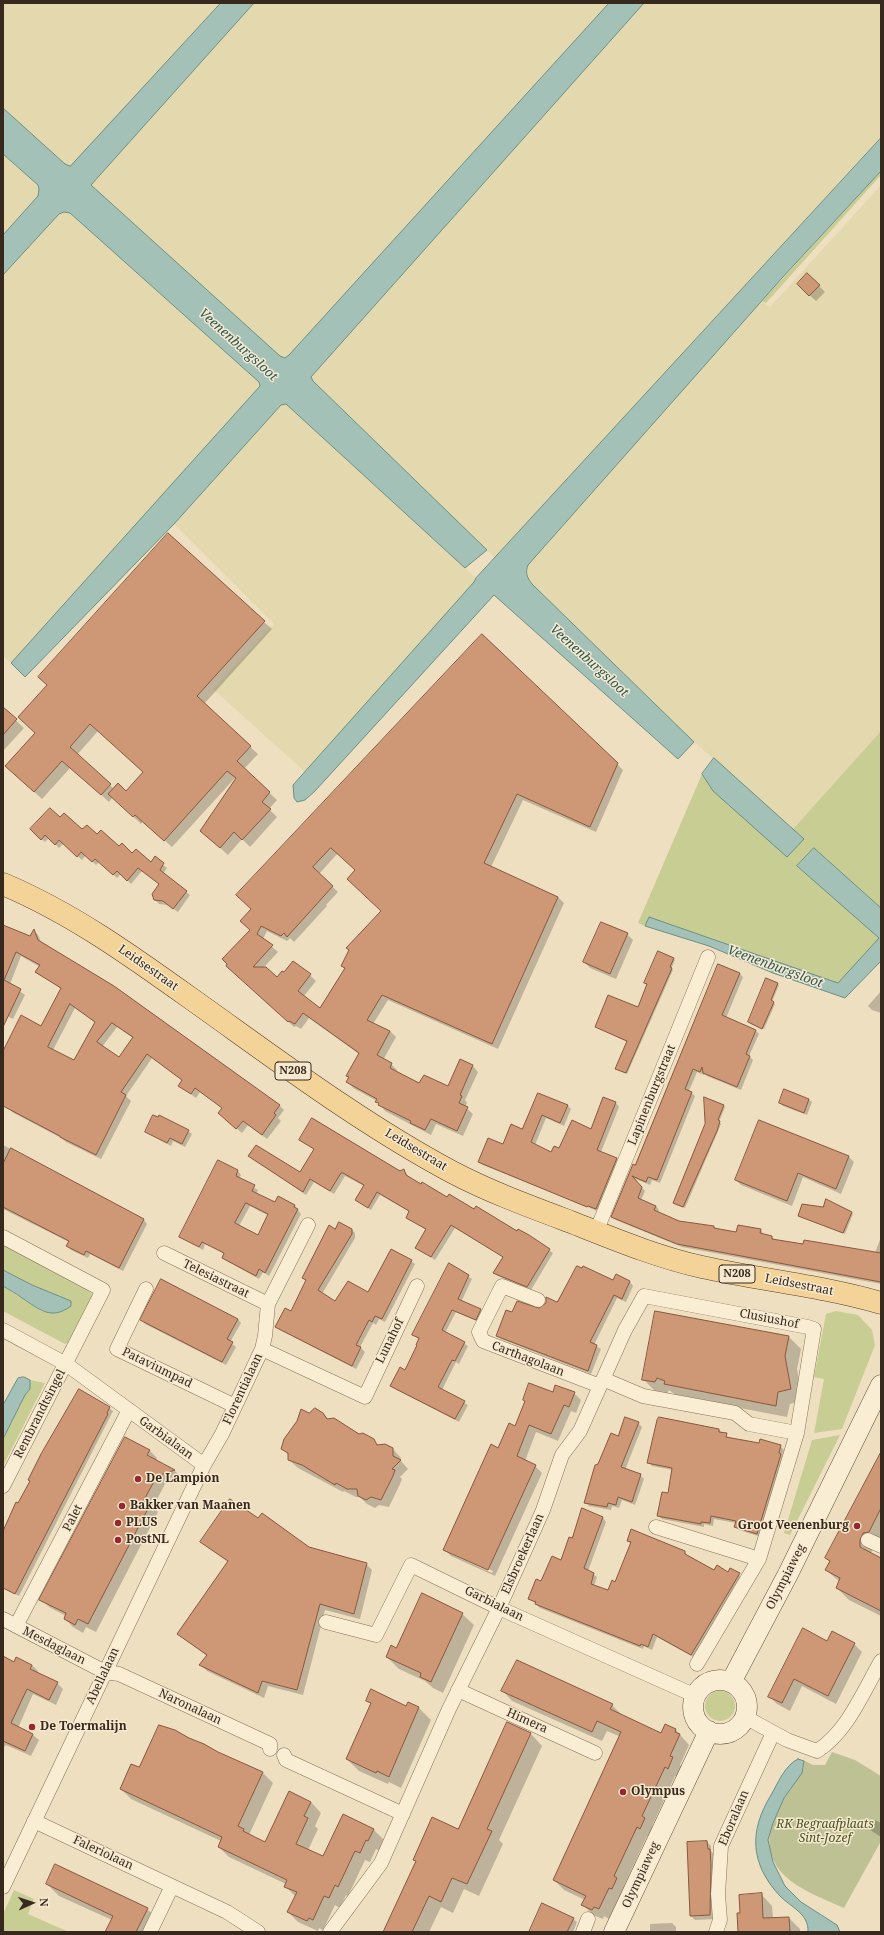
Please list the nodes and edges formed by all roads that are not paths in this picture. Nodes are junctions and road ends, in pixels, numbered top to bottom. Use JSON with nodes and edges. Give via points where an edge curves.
{"nodes":[{"id":1,"x":3,"y":884,"type":"edge"},
{"id":2,"x":708,"y":957,"type":"dead end"},
{"id":3,"x":308,"y":1225,"type":"dead end"},
{"id":4,"x":596,"y":1232,"type":"junction"},
{"id":5,"x":3,"y":1237,"type":"edge"},
{"id":6,"x":164,"y":1253,"type":"dead end"},
{"id":7,"x":417,"y":1286,"type":"dead end"},
{"id":8,"x":146,"y":1289,"type":"dead end"},
{"id":9,"x":644,"y":1296,"type":"joint"},
{"id":10,"x":538,"y":1300,"type":"dead end"},
{"id":11,"x":268,"y":1304,"type":"junction"},
{"id":12,"x":881,"y":1304,"type":"edge"},
{"id":13,"x":4,"y":1333,"type":"edge"},
{"id":14,"x":262,"y":1349,"type":"junction"},
{"id":15,"x":66,"y":1364,"type":"junction"},
{"id":16,"x":601,"y":1383,"type":"junction"},
{"id":17,"x":881,"y":1385,"type":"edge"},
{"id":18,"x":365,"y":1397,"type":"joint"},
{"id":19,"x":235,"y":1406,"type":"junction"},
{"id":20,"x":129,"y":1410,"type":"junction"},
{"id":21,"x":796,"y":1433,"type":"junction"},
{"id":22,"x":204,"y":1465,"type":"junction"},
{"id":23,"x":3,"y":1486,"type":"edge"},
{"id":24,"x":656,"y":1527,"type":"dead end"},
{"id":25,"x":868,"y":1540,"type":"dead end"},
{"id":26,"x":881,"y":1546,"type":"edge"},
{"id":27,"x":759,"y":1559,"type":"junction"},
{"id":28,"x":499,"y":1608,"type":"junction"},
{"id":29,"x":3,"y":1619,"type":"edge"},
{"id":30,"x":326,"y":1622,"type":"dead end"},
{"id":31,"x":16,"y":1626,"type":"junction"},
{"id":32,"x":881,"y":1661,"type":"edge"},
{"id":33,"x":697,"y":1664,"type":"dead end"},
{"id":34,"x":105,"y":1672,"type":"junction"},
{"id":35,"x":731,"y":1682,"type":"junction"},
{"id":36,"x":458,"y":1690,"type":"junction"},
{"id":37,"x":696,"y":1696,"type":"junction"},
{"id":38,"x":745,"y":1717,"type":"junction"},
{"id":39,"x":709,"y":1731,"type":"junction"},
{"id":40,"x":773,"y":1733,"type":"junction"},
{"id":41,"x":270,"y":1749,"type":"dead end"},
{"id":42,"x":596,"y":1753,"type":"dead end"},
{"id":43,"x":284,"y":1755,"type":"dead end"},
{"id":44,"x":403,"y":1814,"type":"junction"},
{"id":45,"x":34,"y":1821,"type":"junction"},
{"id":46,"x":172,"y":1886,"type":"junction"},
{"id":47,"x":3,"y":1887,"type":"edge"},
{"id":48,"x":588,"y":1919,"type":"dead end"},
{"id":49,"x":150,"y":1932,"type":"edge"},
{"id":50,"x":258,"y":1932,"type":"edge"},
{"id":51,"x":330,"y":1932,"type":"edge"},
{"id":52,"x":583,"y":1932,"type":"edge"},
{"id":53,"x":614,"y":1932,"type":"edge"},
{"id":54,"x":716,"y":1932,"type":"edge"}],
"edges":[{"from":1,"to":4,"type":"main road","name":"Leidsestraat","number":"N208","via":[[49,906],[108,940],[305,1079],[454,1173]]},
{"from":2,"to":4,"type":"street","name":"Lapinenburgstraat"},
{"from":3,"to":11,"type":"street"},
{"from":4,"to":12,"type":"main road","name":"Leidsestraat","number":"N208","via":[[668,1259],[849,1294]]},
{"from":5,"to":15,"type":"street","name":"Rembrandtsingel","via":[[103,1290]]},
{"from":6,"to":11,"type":"street","name":"Telesiastraat"},
{"from":7,"to":18,"type":"street","name":"Lunahof"},
{"from":8,"to":19,"type":"street","name":"Pataviumpad","via":[[117,1349]]},
{"from":9,"to":16,"type":"street","name":"Elsbroekerlaan"},
{"from":9,"to":21,"type":"street","name":"Clusiushof","via":[[814,1329]]},
{"from":10,"to":16,"type":"street","name":"Carthagolaan","via":[[502,1286],[479,1332],[483,1341]]},
{"from":11,"to":14,"type":"street"},
{"from":13,"to":15,"type":"street","name":"Garbialaan"},
{"from":14,"to":18,"type":"street","name":"Florentialaan"},
{"from":14,"to":19,"type":"street","name":"Florentialaan"},
{"from":15,"to":20,"type":"street","name":"Garbialaan"},
{"from":15,"to":23,"type":"street","name":"Rembrandtsingel"},
{"from":16,"to":21,"type":"street","via":[[643,1396],[735,1413],[749,1424]]},
{"from":16,"to":28,"type":"street","name":"Elsbroekerlaan","via":[[580,1431],[562,1455],[543,1510]]},
{"from":17,"to":35,"type":"main road","name":"Olympiaweg","via":[[788,1574]]},
{"from":19,"to":22,"type":"street","name":"Florentialaan"},
{"from":20,"to":22,"type":"street","name":"Garbialaan"},
{"from":20,"to":31,"type":"street","name":"Palet"},
{"from":21,"to":27,"type":"street","name":"Clusiushof"},
{"from":22,"to":34,"type":"street","name":"Abellalaan"},
{"from":24,"to":27,"type":"street"},
{"from":25,"to":26,"type":"street"},
{"from":27,"to":33,"type":"street","name":"Clusiushof"},
{"from":28,"to":30,"type":"street","name":"Garbialaan","via":[[411,1565],[376,1635]]},
{"from":28,"to":36,"type":"street","name":"Elsbroekerlaan"},
{"from":28,"to":37,"type":"street","name":"Garbialaan"},
{"from":29,"to":31,"type":"street","name":"Mesdaglaan"},
{"from":31,"to":34,"type":"street","name":"Mesdaglaan"},
{"from":32,"to":40,"type":"street","via":[[846,1724],[817,1751]]},
{"from":34,"to":41,"type":"street","name":"Naronalaan","via":[[119,1674],[270,1744]]},
{"from":34,"to":45,"type":"street","name":"Abellalaan"},
{"from":35,"to":37,"type":"main road","via":[[709,1682]]},
{"from":35,"to":38,"type":"main road","via":[[740,1688],[745,1697]]},
{"from":36,"to":42,"type":"street","name":"Himera"},
{"from":36,"to":44,"type":"street","name":"Elsbroekerlaan"},
{"from":37,"to":39,"type":"main road","via":[[695,1716],[700,1725]]},
{"from":38,"to":39,"type":"main road","via":[[739,1726],[730,1732]]},
{"from":38,"to":40,"type":"street"},
{"from":39,"to":53,"type":"main road","name":"Olympiaweg"},
{"from":40,"to":54,"type":"street","name":"Eboralaan","via":[[721,1846],[718,1894],[720,1920]]},
{"from":43,"to":44,"type":"street","via":[[286,1760]]},
{"from":44,"to":51,"type":"street","name":"Elsbroekerlaan","via":[[381,1862]]},
{"from":45,"to":46,"type":"street","name":"Faleriolaan"},
{"from":45,"to":47,"type":"street","name":"Abellalaan"},
{"from":46,"to":49,"type":"street"},
{"from":46,"to":50,"type":"street","name":"Faleriolaan","via":[[227,1912]]},
{"from":48,"to":52,"type":"street"}]}
